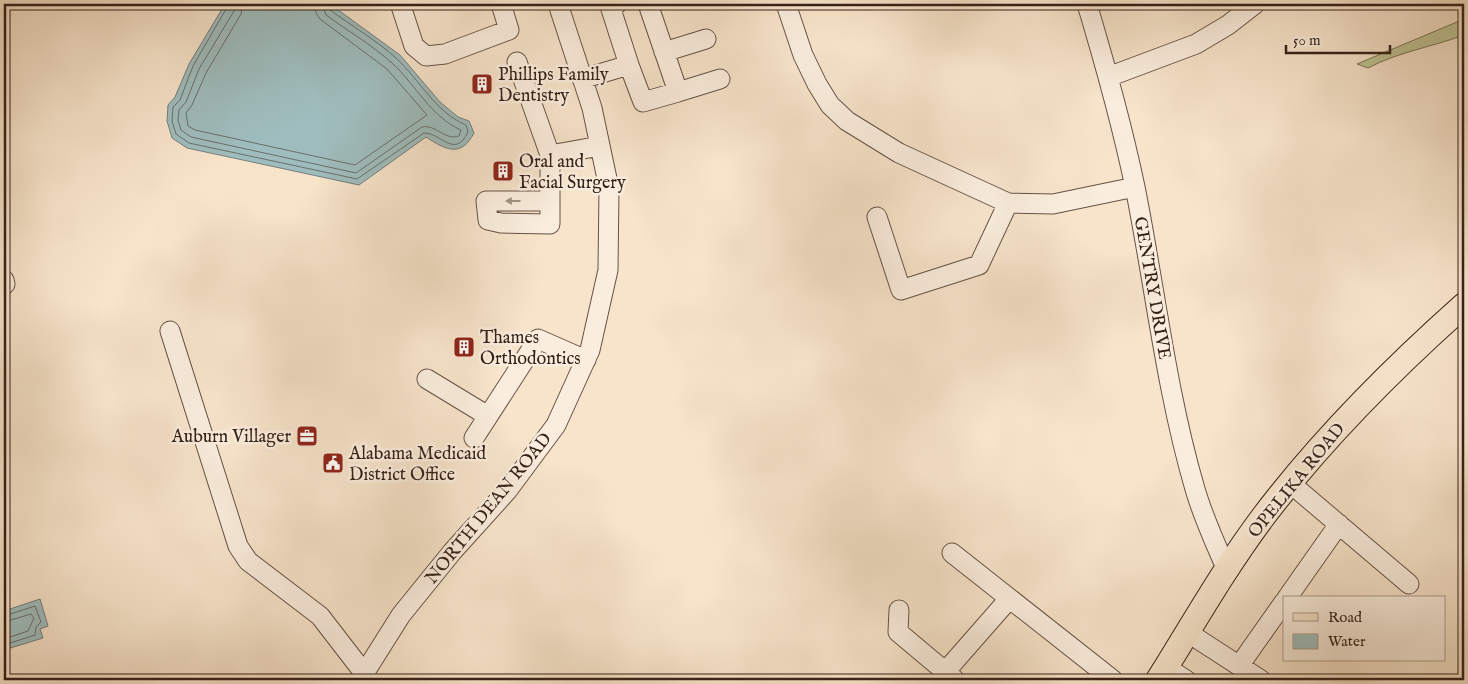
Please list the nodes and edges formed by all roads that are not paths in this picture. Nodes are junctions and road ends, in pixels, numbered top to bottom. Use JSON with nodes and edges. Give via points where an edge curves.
{"nodes":[{"id":1,"x":501,"y":4,"type":"edge"},
{"id":2,"x":558,"y":4,"type":"edge"},
{"id":3,"x":617,"y":4,"type":"edge"},
{"id":4,"x":648,"y":4,"type":"edge"},
{"id":5,"x":786,"y":4,"type":"edge"},
{"id":6,"x":1087,"y":4,"type":"edge"},
{"id":7,"x":1256,"y":4,"type":"edge"},
{"id":8,"x":401,"y":6,"type":"dead end"},
{"id":9,"x":706,"y":39,"type":"dead end"},
{"id":10,"x":664,"y":52,"type":"junction"},
{"id":11,"x":517,"y":62,"type":"dead end"},
{"id":12,"x":629,"y":65,"type":"junction"},
{"id":13,"x":1108,"y":77,"type":"junction"},
{"id":14,"x":720,"y":79,"type":"dead end"},
{"id":15,"x":582,"y":80,"type":"junction"},
{"id":16,"x":678,"y":92,"type":"junction"},
{"id":17,"x":600,"y":146,"type":"junction"},
{"id":18,"x":550,"y":155,"type":"junction"},
{"id":19,"x":1135,"y":187,"type":"junction"},
{"id":20,"x":1008,"y":203,"type":"junction"},
{"id":21,"x":486,"y":212,"type":"dead end"},
{"id":22,"x":877,"y":218,"type":"dead end"},
{"id":23,"x":1464,"y":305,"type":"edge"},
{"id":24,"x":170,"y":331,"type":"dead end"},
{"id":25,"x":586,"y":360,"type":"junction"},
{"id":26,"x":428,"y":379,"type":"dead end"},
{"id":27,"x":488,"y":416,"type":"junction"},
{"id":28,"x":474,"y":438,"type":"dead end"},
{"id":29,"x":1290,"y":483,"type":"junction"},
{"id":30,"x":1339,"y":524,"type":"junction"},
{"id":31,"x":952,"y":553,"type":"dead end"},
{"id":32,"x":1227,"y":570,"type":"junction"},
{"id":33,"x":1409,"y":584,"type":"dead end"},
{"id":34,"x":1288,"y":596,"type":"edge"},
{"id":35,"x":1009,"y":599,"type":"junction"},
{"id":36,"x":1283,"y":603,"type":"edge"},
{"id":37,"x":899,"y":610,"type":"dead end"},
{"id":38,"x":1187,"y":632,"type":"junction"},
{"id":39,"x":1239,"y":666,"type":"junction"},
{"id":40,"x":1162,"y":674,"type":"edge"},
{"id":41,"x":950,"y":676,"type":"edge"},
{"id":42,"x":362,"y":677,"type":"edge"},
{"id":43,"x":1103,"y":677,"type":"edge"},
{"id":44,"x":1186,"y":680,"type":"edge"},
{"id":45,"x":1261,"y":680,"type":"edge"}],
"edges":[{"from":1,"to":8,"type":"street","via":[[509,30],[445,54],[426,56],[414,46]]},
{"from":2,"to":15,"type":"street","name":"NORTH DEAN ROAD"},
{"from":3,"to":12,"type":"street","via":[[610,6]]},
{"from":4,"to":10,"type":"street"},
{"from":5,"to":20,"type":"street","via":[[803,55],[817,84],[830,105],[847,121],[899,152]]},
{"from":6,"to":13,"type":"street","name":"GENTRY DRIVE"},
{"from":7,"to":13,"type":"street","via":[[1196,44]]},
{"from":9,"to":10,"type":"street"},
{"from":10,"to":16,"type":"street"},
{"from":11,"to":18,"type":"street"},
{"from":12,"to":15,"type":"street"},
{"from":12,"to":16,"type":"street","via":[[643,102]]},
{"from":13,"to":19,"type":"street","name":"GENTRY DRIVE"},
{"from":14,"to":16,"type":"street"},
{"from":15,"to":17,"type":"street","name":"NORTH DEAN ROAD"},
{"from":17,"to":18,"type":"street"},
{"from":17,"to":25,"type":"street","name":"NORTH DEAN ROAD","via":[[608,188],[608,270]]},
{"from":18,"to":21,"type":"street","via":[[550,224],[501,224],[488,220]]},
{"from":19,"to":20,"type":"street","via":[[1053,204]]},
{"from":19,"to":32,"type":"street","name":"GENTRY DRIVE","via":[[1175,408],[1194,487]]},
{"from":20,"to":22,"type":"street","via":[[980,265],[901,290]]},
{"from":23,"to":29,"type":"main road","name":"OPELIKA ROAD","via":[[1359,404]]},
{"from":24,"to":42,"type":"street","via":[[238,546],[248,562],[320,616]]},
{"from":25,"to":27,"type":"street","via":[[538,339]]},
{"from":25,"to":42,"type":"street","name":"NORTH DEAN ROAD","via":[[556,425],[507,491],[401,615]]},
{"from":26,"to":27,"type":"street"},
{"from":27,"to":28,"type":"street"},
{"from":29,"to":30,"type":"street"},
{"from":29,"to":32,"type":"main road","name":"OPELIKA ROAD"},
{"from":30,"to":33,"type":"street"},
{"from":30,"to":34,"type":"street"},
{"from":31,"to":35,"type":"street"},
{"from":32,"to":38,"type":"main road","name":"OPELIKA ROAD"},
{"from":35,"to":41,"type":"street"},
{"from":35,"to":43,"type":"street"},
{"from":36,"to":39,"type":"street"},
{"from":37,"to":41,"type":"street","via":[[898,632]]},
{"from":38,"to":39,"type":"street"},
{"from":38,"to":40,"type":"main road","name":"OPELIKA ROAD"},
{"from":39,"to":45,"type":"street"},
{"from":40,"to":44,"type":"street"}]}
